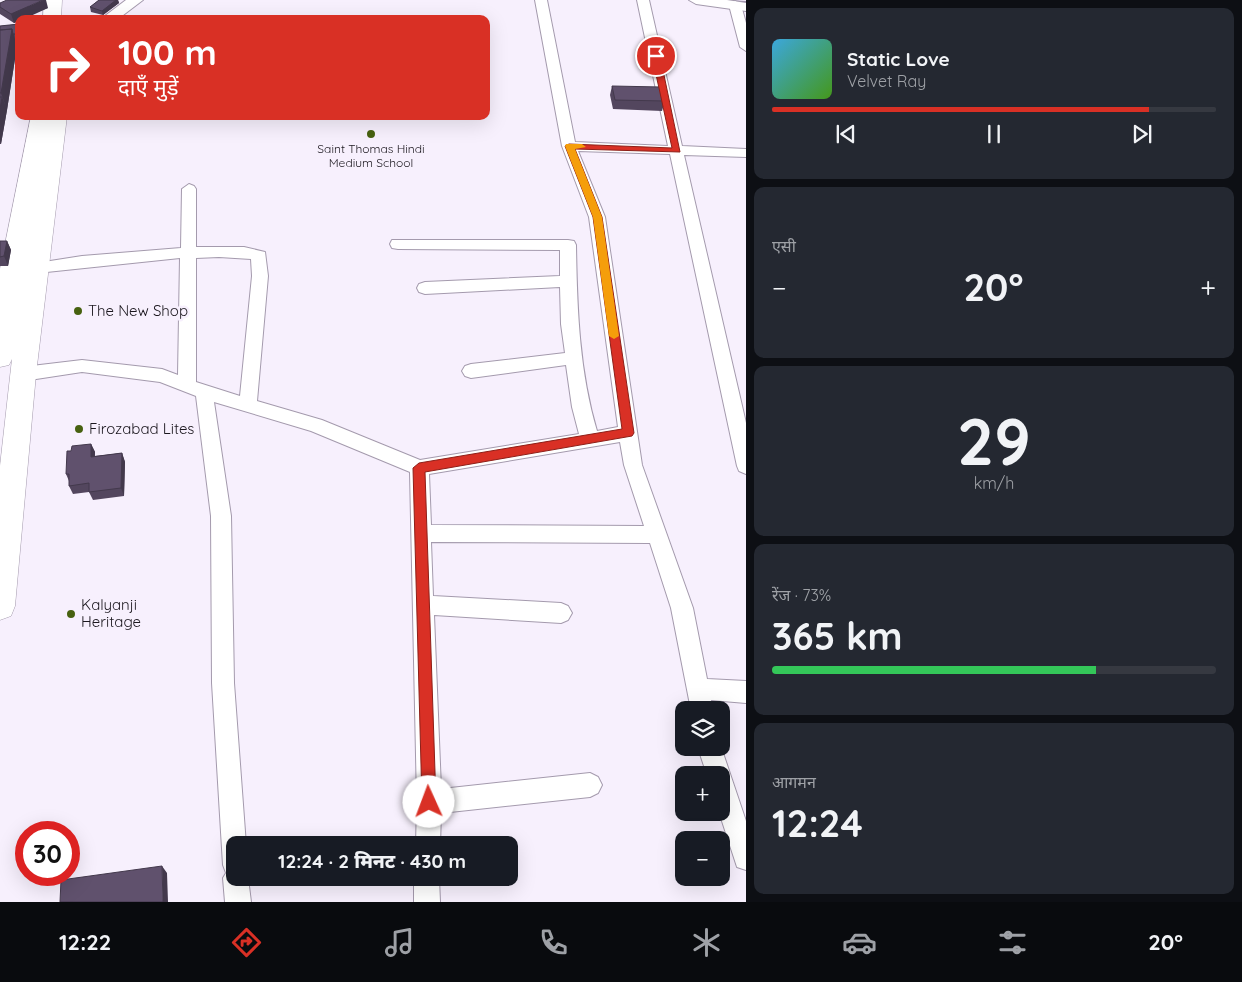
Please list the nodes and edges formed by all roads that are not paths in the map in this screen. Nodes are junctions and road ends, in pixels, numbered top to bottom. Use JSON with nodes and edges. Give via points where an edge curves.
{"nodes":[{"id":1,"x":53,"y":0,"type":"edge"},
{"id":2,"x":66,"y":0,"type":"edge"},
{"id":3,"x":136,"y":0,"type":"edge"},
{"id":4,"x":541,"y":0,"type":"edge"},
{"id":5,"x":643,"y":0,"type":"edge"},
{"id":6,"x":696,"y":0,"type":"edge"},
{"id":7,"x":740,"y":6,"type":"edge"},
{"id":8,"x":52,"y":15,"type":"edge"},
{"id":9,"x":67,"y":15,"type":"edge"},
{"id":10,"x":114,"y":15,"type":"edge"},
{"id":11,"x":746,"y":47,"type":"edge"},
{"id":12,"x":39,"y":120,"type":"edge"},
{"id":13,"x":56,"y":120,"type":"edge"},
{"id":14,"x":569,"y":146,"type":"junction"},
{"id":15,"x":677,"y":150,"type":"junction"},
{"id":16,"x":746,"y":153,"type":"edge"},
{"id":17,"x":189,"y":189,"type":"dead end"},
{"id":18,"x":398,"y":244,"type":"dead end"},
{"id":19,"x":189,"y":253,"type":"junction"},
{"id":20,"x":37,"y":268,"type":"junction"},
{"id":21,"x":568,"y":281,"type":"junction"},
{"id":22,"x":425,"y":288,"type":"dead end"},
{"id":23,"x":0,"y":358,"type":"edge"},
{"id":24,"x":574,"y":358,"type":"junction"},
{"id":25,"x":472,"y":371,"type":"dead end"},
{"id":26,"x":22,"y":374,"type":"junction"},
{"id":27,"x":196,"y":388,"type":"junction"},
{"id":28,"x":248,"y":404,"type":"junction"},
{"id":29,"x":628,"y":433,"type":"junction"},
{"id":30,"x":590,"y":439,"type":"junction"},
{"id":31,"x":746,"y":466,"type":"edge"},
{"id":32,"x":419,"y":468,"type":"junction"},
{"id":33,"x":422,"y":533,"type":"junction"},
{"id":34,"x":658,"y":535,"type":"junction"},
{"id":35,"x":423,"y":605,"type":"junction"},
{"id":36,"x":0,"y":606,"type":"edge"},
{"id":37,"x":562,"y":613,"type":"dead end"},
{"id":38,"x":746,"y":692,"type":"edge"},
{"id":39,"x":701,"y":700,"type":"edge"},
{"id":40,"x":590,"y":785,"type":"dead end"},
{"id":41,"x":429,"y":802,"type":"junction"},
{"id":42,"x":730,"y":811,"type":"edge"},
{"id":43,"x":233,"y":836,"type":"edge"},
{"id":44,"x":428,"y":836,"type":"edge"},
{"id":45,"x":746,"y":858,"type":"edge"},
{"id":46,"x":237,"y":886,"type":"edge"},
{"id":47,"x":427,"y":886,"type":"edge"},
{"id":48,"x":238,"y":902,"type":"edge"},
{"id":49,"x":427,"y":902,"type":"edge"}],
"edges":[{"from":1,"to":8,"type":"main road"},
{"from":2,"to":9,"type":"main road"},
{"from":3,"to":10,"type":"street"},
{"from":4,"to":14,"type":"street"},
{"from":5,"to":15,"type":"street"},
{"from":6,"to":7,"type":"street"},
{"from":7,"to":11,"type":"street"},
{"from":12,"to":23,"type":"main road","via":[[11,273]]},
{"from":13,"to":20,"type":"main road"},
{"from":14,"to":15,"type":"street"},
{"from":14,"to":29,"type":"street","via":[[597,217]]},
{"from":15,"to":16,"type":"street"},
{"from":15,"to":31,"type":"street"},
{"from":17,"to":19,"type":"street"},
{"from":18,"to":21,"type":"street","via":[[568,245]]},
{"from":19,"to":20,"type":"street"},
{"from":19,"to":27,"type":"street"},
{"from":19,"to":28,"type":"street","via":[[241,252],[259,256]]},
{"from":20,"to":26,"type":"main road"},
{"from":21,"to":22,"type":"street"},
{"from":21,"to":24,"type":"street"},
{"from":24,"to":25,"type":"street"},
{"from":24,"to":30,"type":"street"},
{"from":26,"to":27,"type":"street","via":[[82,366],[162,376]]},
{"from":26,"to":36,"type":"main road"},
{"from":27,"to":28,"type":"street"},
{"from":27,"to":43,"type":"street","via":[[221,516],[223,682]]},
{"from":28,"to":32,"type":"street","via":[[316,425]]},
{"from":29,"to":30,"type":"street"},
{"from":29,"to":34,"type":"street","via":[[633,465]]},
{"from":30,"to":32,"type":"street"},
{"from":32,"to":33,"type":"street"},
{"from":33,"to":34,"type":"street"},
{"from":33,"to":35,"type":"street"},
{"from":34,"to":39,"type":"street","via":[[682,608]]},
{"from":35,"to":37,"type":"street"},
{"from":35,"to":41,"type":"street"},
{"from":38,"to":39,"type":"street"},
{"from":40,"to":41,"type":"street"},
{"from":41,"to":44,"type":"street"},
{"from":42,"to":45,"type":"street"},
{"from":46,"to":48,"type":"street"},
{"from":47,"to":49,"type":"street"}]}
